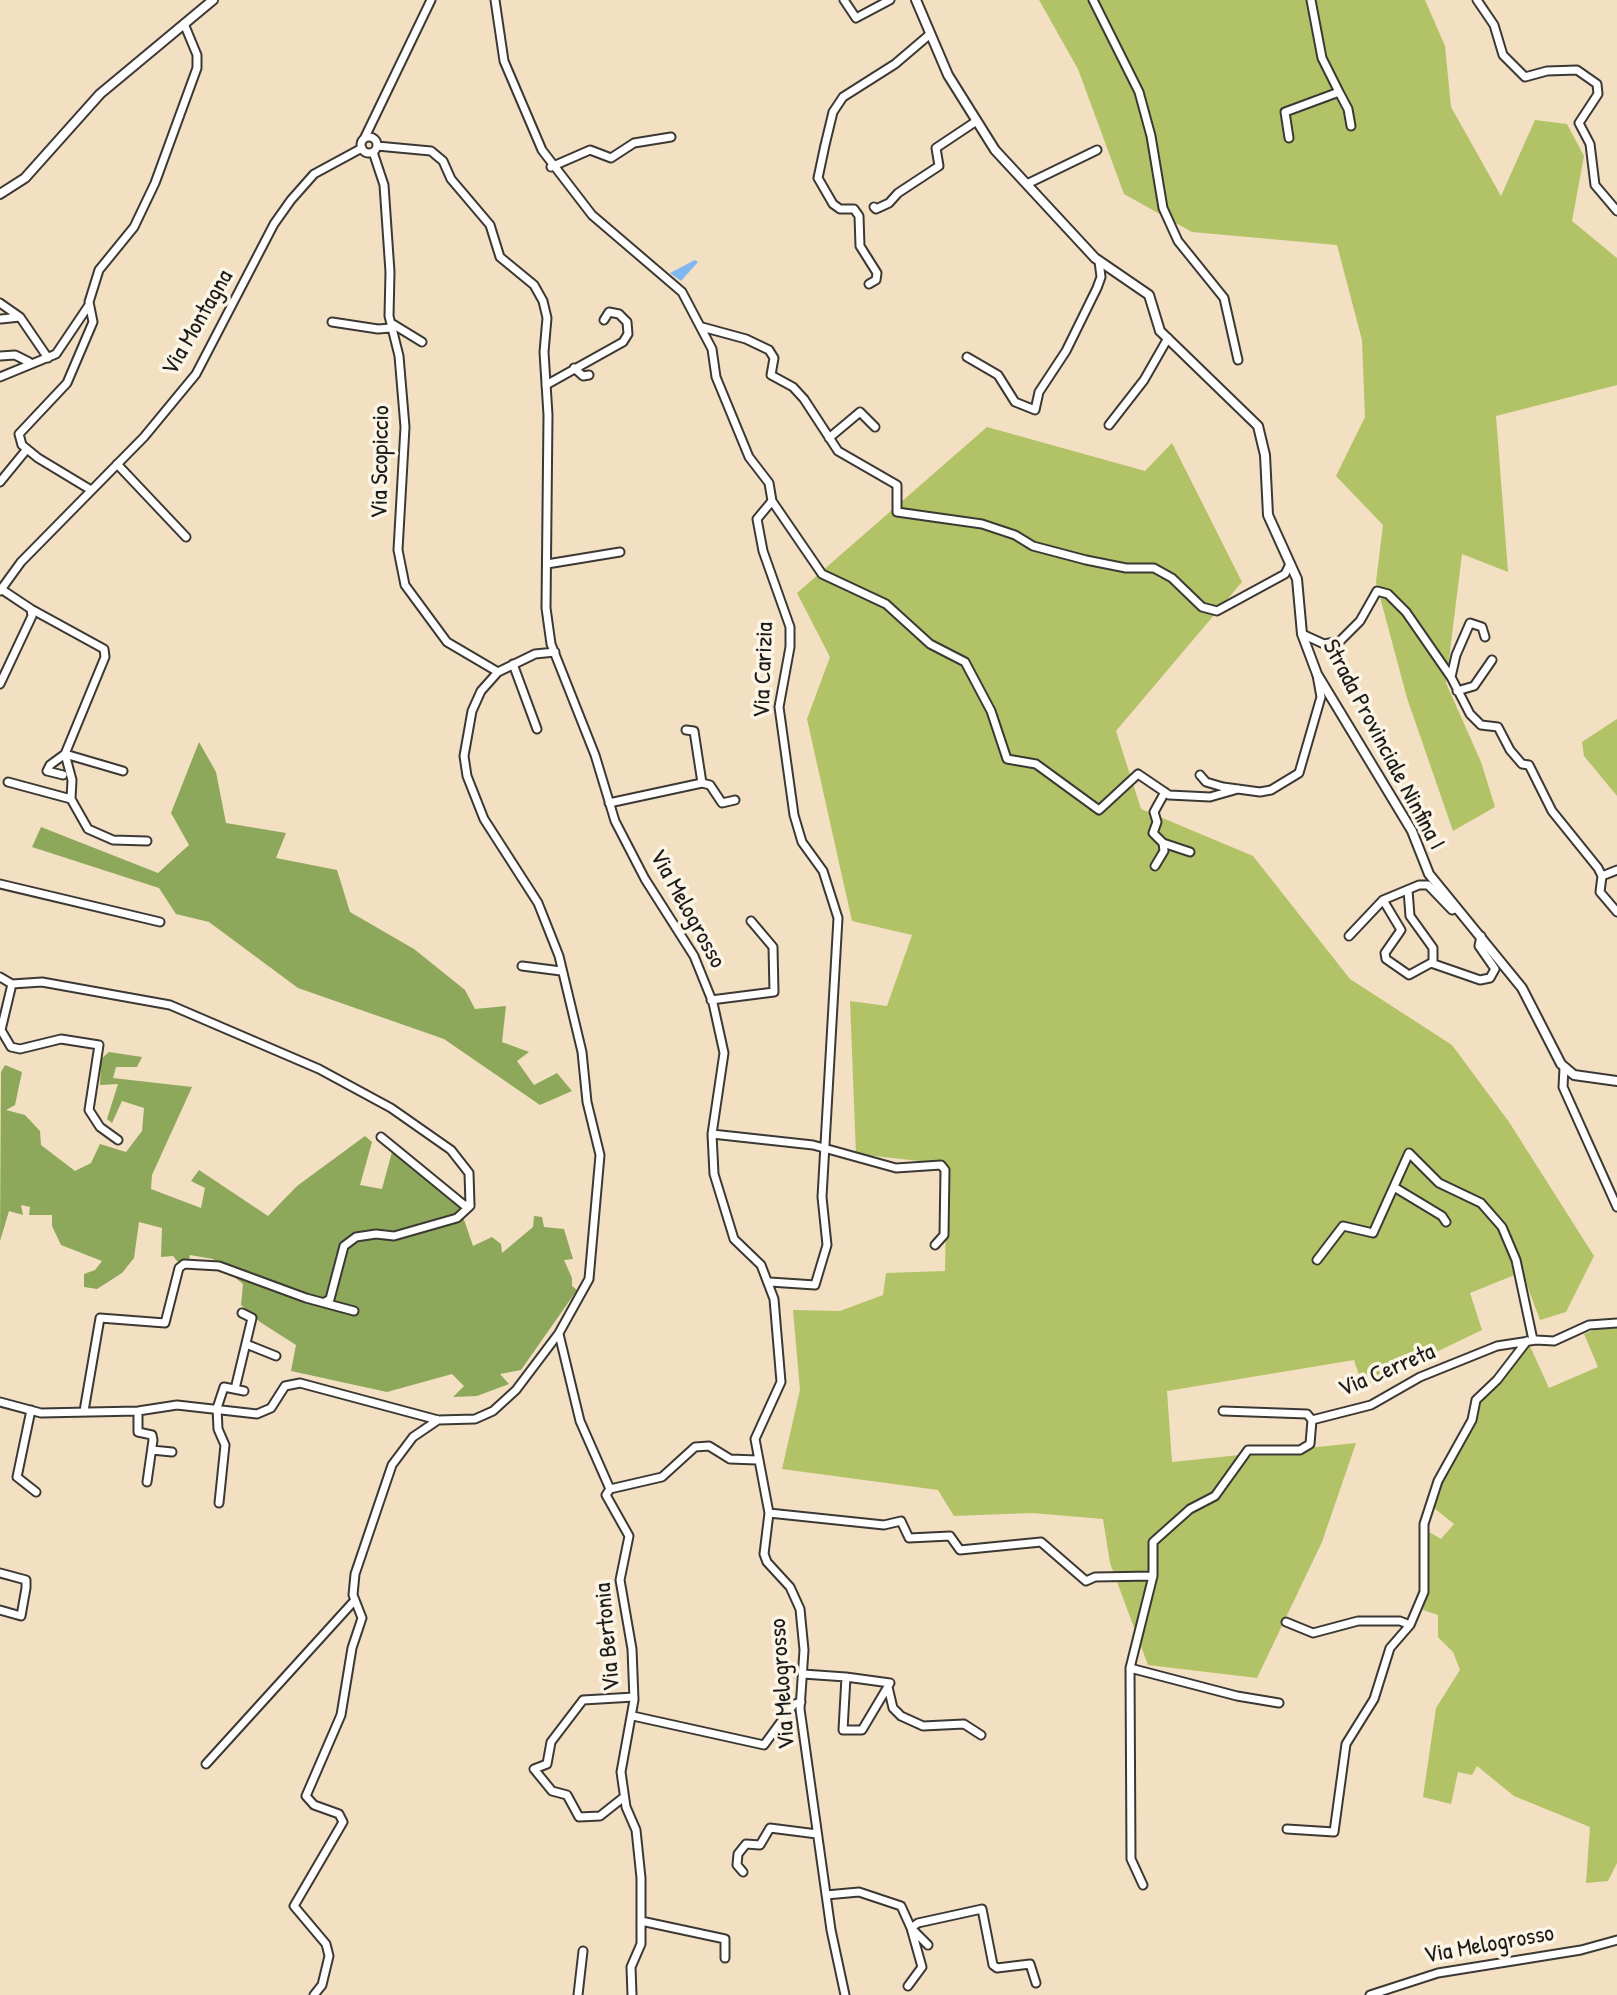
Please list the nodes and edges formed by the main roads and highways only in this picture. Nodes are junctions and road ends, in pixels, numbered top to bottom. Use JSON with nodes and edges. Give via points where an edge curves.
{"nodes":[{"id":1,"x":213,"y":0,"type":"edge"},
{"id":2,"x":916,"y":0,"type":"edge"},
{"id":3,"x":0,"y":194,"type":"edge"},
{"id":4,"x":1617,"y":1081,"type":"edge"}],
"edges":[{"from":1,"to":3,"type":"main road","via":[[100,94],[25,178]]},
{"from":2,"to":4,"type":"main road","name":"Strada Provinciale Ninfina I","via":[[975,122],[1002,157],[1099,261],[1149,295],[1158,327],[1258,426],[1268,515],[1297,579],[1302,634],[1317,674],[1412,831],[1429,874],[1533,1003],[1564,1068],[1574,1075]]}]}
